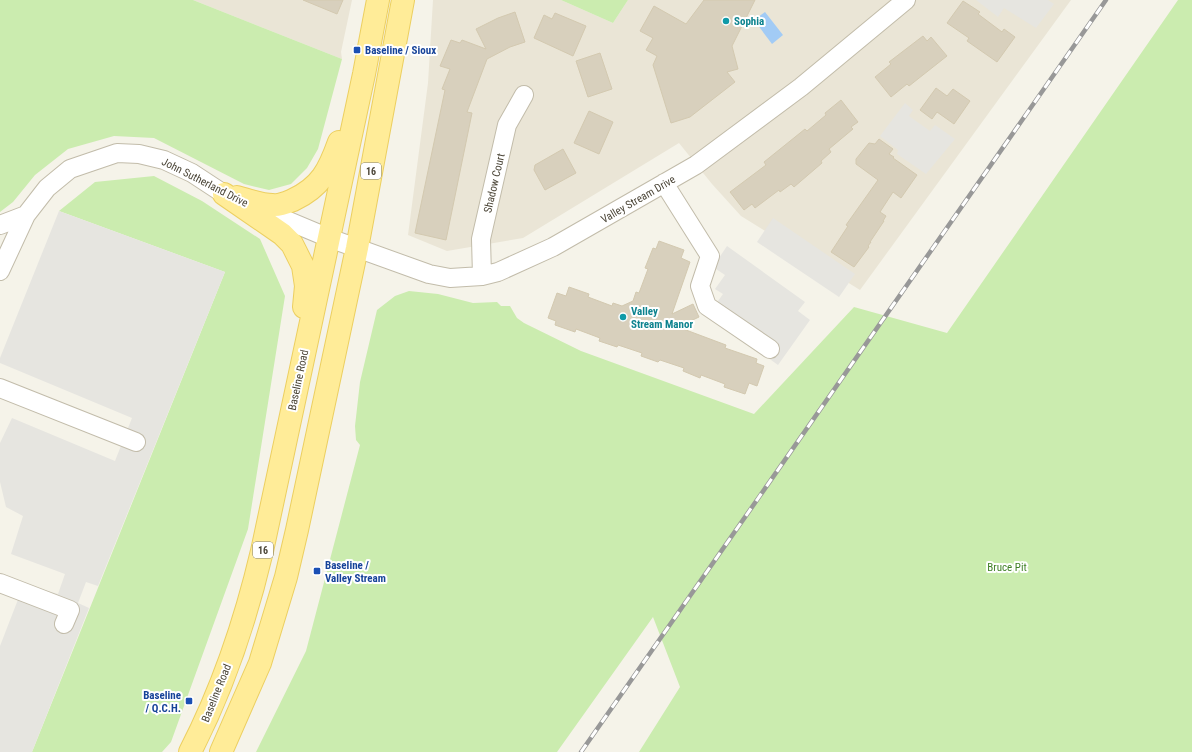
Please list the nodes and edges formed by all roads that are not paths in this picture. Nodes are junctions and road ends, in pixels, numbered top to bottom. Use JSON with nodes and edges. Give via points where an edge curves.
{"nodes":[{"id":1,"x":378,"y":0,"type":"edge"},
{"id":2,"x":403,"y":0,"type":"edge"},
{"id":3,"x":906,"y":0,"type":"edge"},
{"id":4,"x":360,"y":89,"type":"junction"},
{"id":5,"x":524,"y":95,"type":"dead end"},
{"id":6,"x":664,"y":183,"type":"junction"},
{"id":7,"x":224,"y":194,"type":"junction"},
{"id":8,"x":26,"y":215,"type":"junction"},
{"id":9,"x":0,"y":225,"type":"edge"},
{"id":10,"x":329,"y":238,"type":"junction"},
{"id":11,"x":357,"y":248,"type":"junction"},
{"id":12,"x":1,"y":266,"type":"edge"},
{"id":13,"x":482,"y":276,"type":"junction"},
{"id":14,"x":770,"y":349,"type":"dead end"},
{"id":15,"x":299,"y":376,"type":"junction"},
{"id":16,"x":0,"y":388,"type":"edge"},
{"id":17,"x":136,"y":442,"type":"dead end"},
{"id":18,"x":0,"y":583,"type":"edge"},
{"id":19,"x":64,"y":624,"type":"dead end"},
{"id":20,"x":190,"y":752,"type":"edge"},
{"id":21,"x":221,"y":752,"type":"edge"}],
"edges":[{"from":1,"to":4,"type":"main road","name":"Baseline Road","number":"16"},
{"from":2,"to":11,"type":"main road","number":"16"},
{"from":3,"to":6,"type":"street","name":"Valley Stream Drive","via":[[802,87],[696,165]]},
{"from":4,"to":7,"type":"main road","via":[[331,165],[322,179],[305,194],[274,206]]},
{"from":4,"to":10,"type":"main road","name":"Baseline Road","number":"16"},
{"from":5,"to":13,"type":"street","name":"Shadow Court","via":[[507,125],[481,239]]},
{"from":6,"to":13,"type":"street","name":"Valley Stream Drive","via":[[554,247],[498,272]]},
{"from":6,"to":14,"type":"street","via":[[710,256],[700,286],[707,306]]},
{"from":7,"to":8,"type":"street","name":"John Sutherland Drive","via":[[192,173],[164,160],[139,154],[117,153],[70,169],[47,188]]},
{"from":7,"to":10,"type":"street","name":"John Sutherland Drive"},
{"from":7,"to":15,"type":"main road","via":[[282,234],[292,244],[302,266],[306,286]]},
{"from":8,"to":9,"type":"street"},
{"from":8,"to":12,"type":"street","name":"John Sutherland Drive"},
{"from":10,"to":11,"type":"street","name":"Valley Stream Drive"},
{"from":10,"to":15,"type":"main road","name":"Baseline Road","number":"16"},
{"from":11,"to":13,"type":"street","name":"Valley Stream Drive","via":[[429,274],[450,278]]},
{"from":11,"to":21,"type":"main road","number":"16","via":[[286,578],[260,662]]},
{"from":15,"to":20,"type":"main road","name":"Baseline Road","number":"16","via":[[262,551],[243,623]]},
{"from":16,"to":17,"type":"street"},
{"from":18,"to":19,"type":"street","via":[[70,610]]}]}
